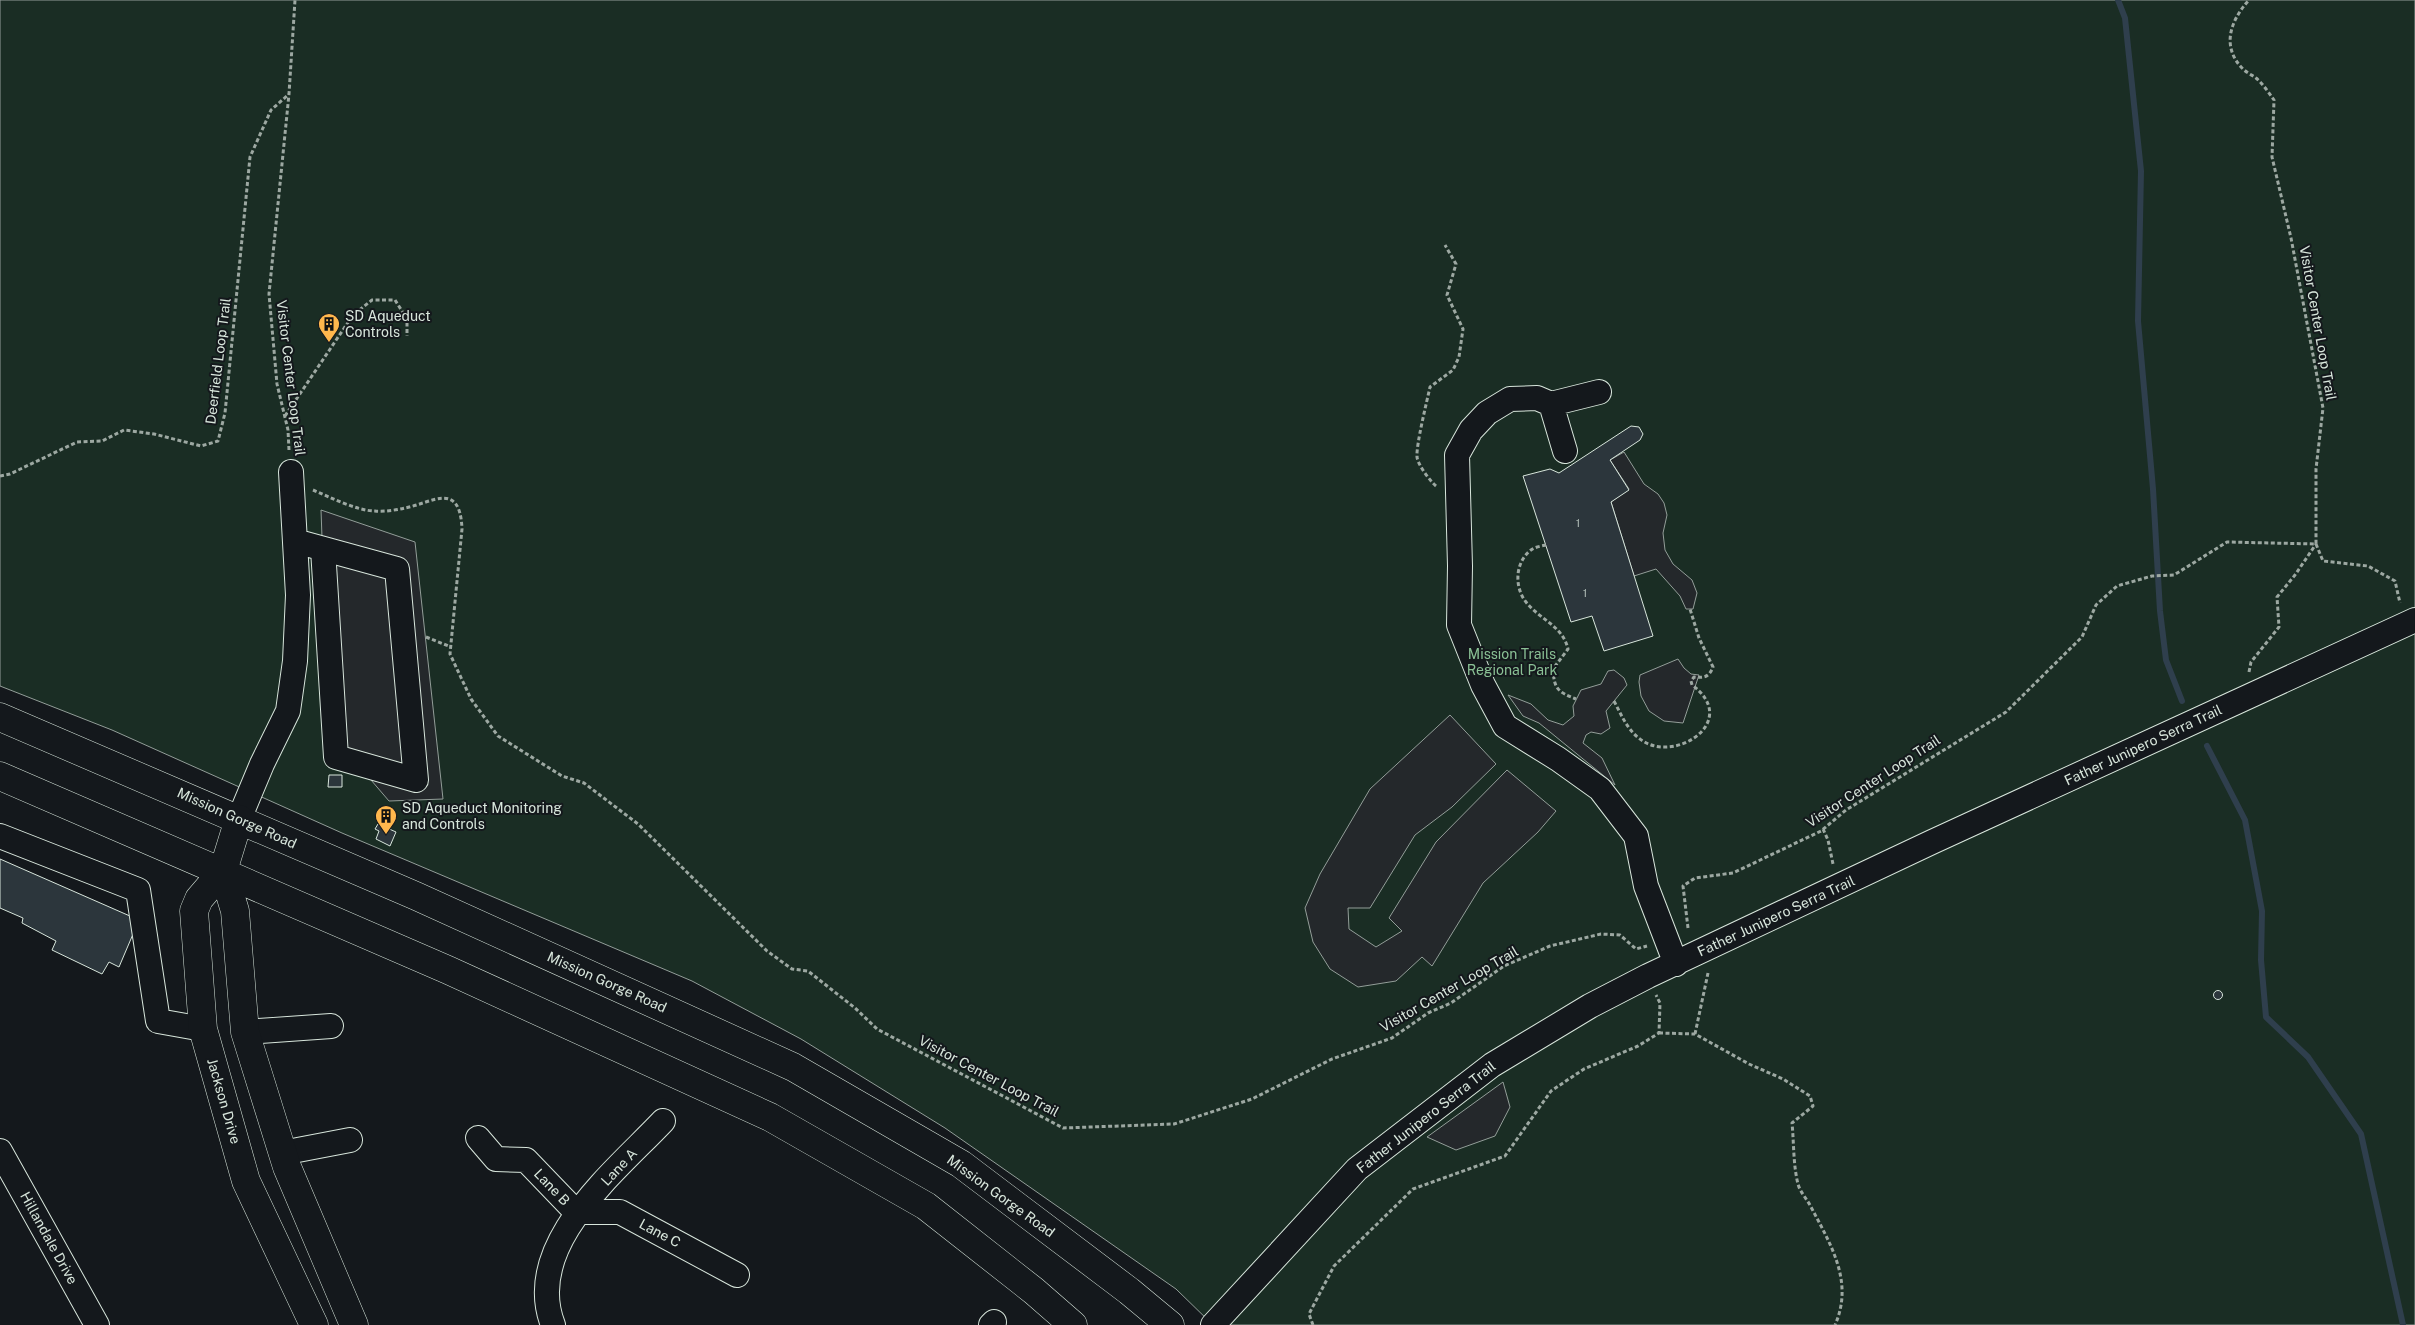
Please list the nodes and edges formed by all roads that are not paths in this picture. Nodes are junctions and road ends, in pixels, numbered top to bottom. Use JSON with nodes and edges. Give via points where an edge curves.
{"nodes":[{"id":1,"x":1599,"y":392,"type":"dead end"},
{"id":2,"x":1551,"y":404,"type":"junction"},
{"id":3,"x":1565,"y":451,"type":"dead end"},
{"id":4,"x":291,"y":472,"type":"road end"},
{"id":5,"x":295,"y":541,"type":"junction"},
{"id":6,"x":323,"y":549,"type":"junction"},
{"id":7,"x":2410,"y":622,"type":"edge"},
{"id":8,"x":0,"y":717,"type":"edge"},
{"id":9,"x":0,"y":776,"type":"edge"},
{"id":10,"x":239,"y":819,"type":"junction"},
{"id":11,"x":0,"y":836,"type":"edge"},
{"id":12,"x":223,"y":872,"type":"junction"},
{"id":13,"x":1676,"y":964,"type":"junction"},
{"id":14,"x":331,"y":1026,"type":"dead end"},
{"id":15,"x":203,"y":1029,"type":"junction"},
{"id":16,"x":245,"y":1032,"type":"junction"},
{"id":17,"x":662,"y":1121,"type":"dead end"},
{"id":18,"x":478,"y":1138,"type":"dead end"},
{"id":19,"x":350,"y":1140,"type":"dead end"},
{"id":20,"x":0,"y":1151,"type":"edge"},
{"id":21,"x":282,"y":1153,"type":"junction"},
{"id":22,"x":576,"y":1212,"type":"junction"},
{"id":23,"x":738,"y":1275,"type":"dead end"},
{"id":24,"x":551,"y":1324,"type":"edge"},
{"id":25,"x":97,"y":1325,"type":"edge"},
{"id":26,"x":314,"y":1325,"type":"edge"},
{"id":27,"x":354,"y":1325,"type":"edge"},
{"id":28,"x":1073,"y":1325,"type":"edge"},
{"id":29,"x":1170,"y":1325,"type":"edge"},
{"id":30,"x":1213,"y":1325,"type":"edge"}],
"edges":[{"from":1,"to":2,"type":"street"},
{"from":2,"to":3,"type":"street"},
{"from":2,"to":13,"type":"street","via":[[1537,398],[1510,399],[1487,413],[1471,430],[1457,455],[1459,625],[1483,685],[1505,726],[1600,789],[1636,836],[1646,886]]},
{"from":4,"to":5,"type":"street"},
{"from":5,"to":6,"type":"street"},
{"from":5,"to":10,"type":"street","via":[[298,595],[295,661],[288,711]]},
{"from":6,"to":6,"type":"street","via":[[336,757],[416,780],[397,569]]},
{"from":7,"to":13,"type":"street","name":"Father Junipero Serra Trail"},
{"from":8,"to":10,"type":"main road","name":"Mission Gorge Road"},
{"from":9,"to":12,"type":"main road"},
{"from":10,"to":12,"type":"main road","name":"Jackson Drive"},
{"from":10,"to":29,"type":"main road","name":"Mission Gorge Road","via":[[793,1067],[961,1164]]},
{"from":11,"to":15,"type":"street","via":[[138,890],[158,1021]]},
{"from":12,"to":15,"type":"main road","name":"Jackson Drive","via":[[199,899],[194,911]]},
{"from":12,"to":16,"type":"main road","via":[[235,912]]},
{"from":12,"to":28,"type":"main road","via":[[457,974],[770,1117],[926,1206],[1034,1290]]},
{"from":13,"to":30,"type":"street","name":"Father Junipero Serra Trail","via":[[1590,1006],[1492,1065],[1357,1169]]},
{"from":14,"to":16,"type":"street"},
{"from":15,"to":26,"type":"main road","name":"Jackson Drive","via":[[246,1180]]},
{"from":16,"to":21,"type":"main road"},
{"from":17,"to":22,"type":"street","name":"Lane A"},
{"from":18,"to":22,"type":"street","name":"Lane B","via":[[496,1160],[526,1160]]},
{"from":19,"to":21,"type":"street"},
{"from":20,"to":25,"type":"street","name":"Hillandale Drive"},
{"from":21,"to":27,"type":"main road"},
{"from":22,"to":23,"type":"street","name":"Lane C","via":[[620,1212]]},
{"from":22,"to":24,"type":"street","name":"Lane A","via":[[550,1267],[548,1304]]}]}
